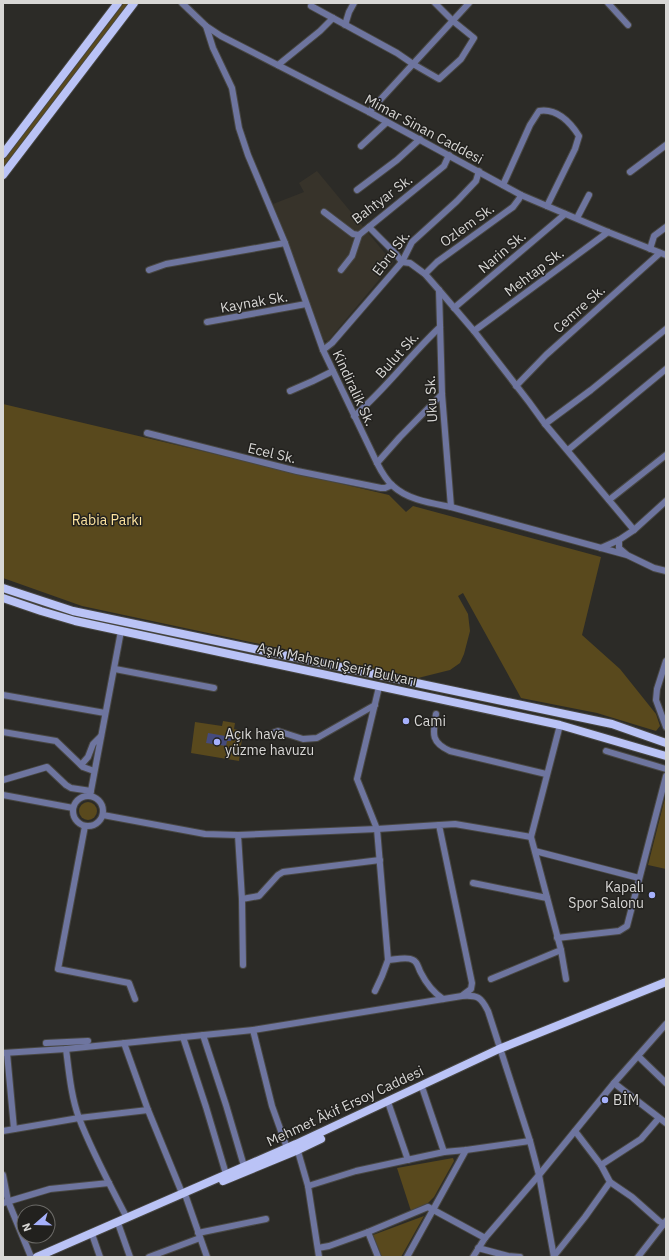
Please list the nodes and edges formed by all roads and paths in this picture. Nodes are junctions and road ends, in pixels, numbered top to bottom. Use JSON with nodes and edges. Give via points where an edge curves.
{"nodes":[{"id":1,"x":118,"y":3,"type":"edge"},
{"id":2,"x":134,"y":3,"type":"edge"},
{"id":3,"x":182,"y":3,"type":"edge"},
{"id":4,"x":354,"y":3,"type":"edge"},
{"id":5,"x":435,"y":3,"type":"edge"},
{"id":6,"x":469,"y":3,"type":"edge"},
{"id":7,"x":608,"y":3,"type":"edge"},
{"id":8,"x":311,"y":6,"type":"dead end"},
{"id":9,"x":333,"y":18,"type":"junction"},
{"id":10,"x":452,"y":21,"type":"junction"},
{"id":11,"x":345,"y":25,"type":"junction"},
{"id":12,"x":628,"y":25,"type":"dead end"},
{"id":13,"x":206,"y":26,"type":"junction"},
{"id":14,"x":412,"y":64,"type":"junction"},
{"id":15,"x":278,"y":65,"type":"junction"},
{"id":16,"x":369,"y":112,"type":"junction"},
{"id":17,"x":387,"y":122,"type":"junction"},
{"id":18,"x":420,"y":139,"type":"junction"},
{"id":19,"x":666,"y":145,"type":"edge"},
{"id":20,"x":360,"y":146,"type":"dead end"},
{"id":21,"x":3,"y":154,"type":"edge"},
{"id":22,"x":449,"y":155,"type":"junction"},
{"id":23,"x":479,"y":172,"type":"junction"},
{"id":24,"x":630,"y":172,"type":"dead end"},
{"id":25,"x":3,"y":175,"type":"edge"},
{"id":26,"x":503,"y":185,"type":"junction"},
{"id":27,"x":357,"y":190,"type":"dead end"},
{"id":28,"x":521,"y":195,"type":"junction"},
{"id":29,"x":589,"y":195,"type":"dead end"},
{"id":30,"x":546,"y":206,"type":"junction"},
{"id":31,"x":324,"y":212,"type":"dead end"},
{"id":32,"x":565,"y":214,"type":"junction"},
{"id":33,"x":577,"y":218,"type":"junction"},
{"id":34,"x":369,"y":227,"type":"junction"},
{"id":35,"x":666,"y":227,"type":"edge"},
{"id":36,"x":608,"y":232,"type":"junction"},
{"id":37,"x":359,"y":235,"type":"junction"},
{"id":38,"x":285,"y":243,"type":"junction"},
{"id":39,"x":650,"y":249,"type":"junction"},
{"id":40,"x":663,"y":254,"type":"edge"},
{"id":41,"x":402,"y":262,"type":"junction"},
{"id":42,"x":149,"y":270,"type":"dead end"},
{"id":43,"x":341,"y":270,"type":"dead end"},
{"id":44,"x":425,"y":274,"type":"junction"},
{"id":45,"x":439,"y":290,"type":"junction"},
{"id":46,"x":306,"y":304,"type":"junction"},
{"id":47,"x":454,"y":308,"type":"junction"},
{"id":48,"x":207,"y":322,"type":"dead end"},
{"id":49,"x":440,"y":327,"type":"junction"},
{"id":50,"x":666,"y":330,"type":"edge"},
{"id":51,"x":474,"y":331,"type":"junction"},
{"id":52,"x":323,"y":350,"type":"junction"},
{"id":53,"x":666,"y":369,"type":"edge"},
{"id":54,"x":333,"y":371,"type":"junction"},
{"id":55,"x":516,"y":386,"type":"junction"},
{"id":56,"x":290,"y":391,"type":"dead end"},
{"id":57,"x":442,"y":394,"type":"junction"},
{"id":58,"x":354,"y":416,"type":"junction"},
{"id":59,"x":545,"y":424,"type":"junction"},
{"id":60,"x":147,"y":434,"type":"dead end"},
{"id":61,"x":568,"y":450,"type":"junction"},
{"id":62,"x":666,"y":454,"type":"edge"},
{"id":63,"x":377,"y":463,"type":"junction"},
{"id":64,"x":392,"y":485,"type":"junction"},
{"id":65,"x":609,"y":500,"type":"junction"},
{"id":66,"x":666,"y":501,"type":"edge"},
{"id":67,"x":451,"y":507,"type":"junction"},
{"id":68,"x":634,"y":530,"type":"junction"},
{"id":69,"x":619,"y":540,"type":"junction"},
{"id":70,"x":601,"y":548,"type":"junction"},
{"id":71,"x":627,"y":555,"type":"junction"},
{"id":72,"x":666,"y":571,"type":"edge"},
{"id":73,"x":3,"y":588,"type":"edge"},
{"id":74,"x":3,"y":598,"type":"edge"},
{"id":75,"x":121,"y":631,"type":"junction"},
{"id":76,"x":666,"y":661,"type":"edge"},
{"id":77,"x":115,"y":669,"type":"junction"},
{"id":78,"x":379,"y":687,"type":"junction"},
{"id":79,"x":214,"y":688,"type":"dead end"},
{"id":80,"x":3,"y":695,"type":"edge"},
{"id":81,"x":375,"y":705,"type":"junction"},
{"id":82,"x":664,"y":712,"type":"edge"},
{"id":83,"x":105,"y":713,"type":"junction"},
{"id":84,"x":436,"y":714,"type":"dead end"},
{"id":85,"x":560,"y":725,"type":"junction"},
{"id":86,"x":666,"y":727,"type":"edge"},
{"id":87,"x":3,"y":732,"type":"edge"},
{"id":88,"x":272,"y":733,"type":"dead end"},
{"id":89,"x":101,"y":736,"type":"junction"},
{"id":90,"x":666,"y":742,"type":"edge"},
{"id":91,"x":606,"y":751,"type":"dead end"},
{"id":92,"x":664,"y":755,"type":"edge"},
{"id":93,"x":80,"y":765,"type":"junction"},
{"id":94,"x":666,"y":769,"type":"edge"},
{"id":95,"x":94,"y":771,"type":"junction"},
{"id":96,"x":546,"y":774,"type":"junction"},
{"id":97,"x":666,"y":776,"type":"edge"},
{"id":98,"x":3,"y":780,"type":"edge"},
{"id":99,"x":90,"y":793,"type":"junction"},
{"id":100,"x":3,"y":795,"type":"edge"},
{"id":101,"x":73,"y":808,"type":"junction"},
{"id":102,"x":103,"y":815,"type":"junction"},
{"id":103,"x":440,"y":825,"type":"junction"},
{"id":104,"x":85,"y":826,"type":"junction"},
{"id":105,"x":377,"y":829,"type":"junction"},
{"id":106,"x":238,"y":835,"type":"junction"},
{"id":107,"x":531,"y":837,"type":"junction"},
{"id":108,"x":535,"y":852,"type":"junction"},
{"id":109,"x":380,"y":860,"type":"junction"},
{"id":110,"x":639,"y":878,"type":"junction"},
{"id":111,"x":473,"y":883,"type":"dead end"},
{"id":112,"x":547,"y":898,"type":"junction"},
{"id":113,"x":242,"y":899,"type":"junction"},
{"id":114,"x":557,"y":938,"type":"junction"},
{"id":115,"x":560,"y":950,"type":"junction"},
{"id":116,"x":388,"y":960,"type":"junction"},
{"id":117,"x":243,"y":965,"type":"dead end"},
{"id":118,"x":491,"y":979,"type":"dead end"},
{"id":119,"x":566,"y":979,"type":"dead end"},
{"id":120,"x":666,"y":982,"type":"edge"},
{"id":121,"x":666,"y":988,"type":"edge"},
{"id":122,"x":375,"y":991,"type":"dead end"},
{"id":123,"x":462,"y":996,"type":"junction"},
{"id":124,"x":135,"y":999,"type":"dead end"},
{"id":125,"x":443,"y":999,"type":"junction"},
{"id":126,"x":666,"y":1024,"type":"edge"},
{"id":127,"x":253,"y":1030,"type":"junction"},
{"id":128,"x":203,"y":1035,"type":"junction"},
{"id":129,"x":183,"y":1037,"type":"junction"},
{"id":130,"x":88,"y":1041,"type":"dead end"},
{"id":131,"x":46,"y":1043,"type":"dead end"},
{"id":132,"x":124,"y":1043,"type":"junction"},
{"id":133,"x":66,"y":1049,"type":"junction"},
{"id":134,"x":500,"y":1052,"type":"junction"},
{"id":135,"x":5,"y":1053,"type":"edge"},
{"id":136,"x":638,"y":1056,"type":"junction"},
{"id":137,"x":614,"y":1083,"type":"junction"},
{"id":138,"x":666,"y":1083,"type":"edge"},
{"id":139,"x":423,"y":1090,"type":"junction"},
{"id":140,"x":389,"y":1105,"type":"junction"},
{"id":141,"x":148,"y":1110,"type":"junction"},
{"id":142,"x":79,"y":1118,"type":"junction"},
{"id":143,"x":659,"y":1118,"type":"junction"},
{"id":144,"x":666,"y":1123,"type":"edge"},
{"id":145,"x":14,"y":1129,"type":"junction"},
{"id":146,"x":3,"y":1131,"type":"edge"},
{"id":147,"x":576,"y":1131,"type":"junction"},
{"id":148,"x":530,"y":1141,"type":"junction"},
{"id":149,"x":297,"y":1147,"type":"junction"},
{"id":150,"x":287,"y":1148,"type":"junction"},
{"id":151,"x":466,"y":1150,"type":"junction"},
{"id":152,"x":444,"y":1152,"type":"junction"},
{"id":153,"x":408,"y":1160,"type":"junction"},
{"id":154,"x":601,"y":1165,"type":"junction"},
{"id":155,"x":244,"y":1166,"type":"junction"},
{"id":156,"x":3,"y":1174,"type":"edge"},
{"id":157,"x":226,"y":1174,"type":"junction"},
{"id":158,"x":539,"y":1175,"type":"junction"},
{"id":159,"x":610,"y":1182,"type":"junction"},
{"id":160,"x":109,"y":1183,"type":"junction"},
{"id":161,"x":308,"y":1186,"type":"junction"},
{"id":162,"x":184,"y":1195,"type":"junction"},
{"id":163,"x":6,"y":1202,"type":"edge"},
{"id":164,"x":433,"y":1210,"type":"junction"},
{"id":165,"x":127,"y":1218,"type":"junction"},
{"id":166,"x":266,"y":1219,"type":"dead end"},
{"id":167,"x":665,"y":1223,"type":"edge"},
{"id":168,"x":119,"y":1226,"type":"junction"},
{"id":169,"x":368,"y":1232,"type":"junction"},
{"id":170,"x":199,"y":1235,"type":"junction"},
{"id":171,"x":93,"y":1237,"type":"junction"},
{"id":172,"x":485,"y":1238,"type":"junction"},
{"id":173,"x":318,"y":1248,"type":"junction"},
{"id":174,"x":478,"y":1248,"type":"junction"},
{"id":175,"x":554,"y":1256,"type":"edge"},
{"id":176,"x":31,"y":1257,"type":"edge"},
{"id":177,"x":37,"y":1257,"type":"edge"},
{"id":178,"x":48,"y":1257,"type":"edge"},
{"id":179,"x":100,"y":1257,"type":"edge"},
{"id":180,"x":130,"y":1257,"type":"edge"},
{"id":181,"x":151,"y":1257,"type":"edge"},
{"id":182,"x":207,"y":1257,"type":"edge"},
{"id":183,"x":319,"y":1257,"type":"edge"},
{"id":184,"x":378,"y":1257,"type":"edge"},
{"id":185,"x":406,"y":1257,"type":"edge"},
{"id":186,"x":473,"y":1257,"type":"edge"},
{"id":187,"x":508,"y":1257,"type":"edge"},
{"id":188,"x":520,"y":1257,"type":"edge"},
{"id":189,"x":638,"y":1257,"type":"edge"}],
"edges":[{"from":1,"to":21,"type":"main road"},
{"from":2,"to":25,"type":"main road"},
{"from":3,"to":13,"type":"street","name":"Mimar Sinan Caddesi"},
{"from":4,"to":11,"type":"street"},
{"from":5,"to":10,"type":"street"},
{"from":6,"to":10,"type":"street"},
{"from":7,"to":12,"type":"street"},
{"from":8,"to":9,"type":"street"},
{"from":9,"to":11,"type":"street"},
{"from":9,"to":15,"type":"street"},
{"from":10,"to":14,"type":"street"},
{"from":10,"to":14,"type":"street","via":[[474,38],[461,59],[439,79]]},
{"from":11,"to":14,"type":"street"},
{"from":13,"to":15,"type":"street","name":"Mimar Sinan Caddesi"},
{"from":13,"to":38,"type":"street","name":"Kindiralik Sk.","via":[[213,48],[232,88],[248,155]]},
{"from":14,"to":16,"type":"street"},
{"from":15,"to":16,"type":"street","name":"Mimar Sinan Caddesi"},
{"from":16,"to":17,"type":"street","name":"Mimar Sinan Caddesi"},
{"from":17,"to":18,"type":"street","name":"Mimar Sinan Caddesi"},
{"from":17,"to":20,"type":"street"},
{"from":18,"to":22,"type":"street","name":"Mimar Sinan Caddesi"},
{"from":18,"to":27,"type":"street"},
{"from":19,"to":24,"type":"street"},
{"from":22,"to":23,"type":"street","name":"Mimar Sinan Caddesi"},
{"from":22,"to":34,"type":"street","name":"Bahtyar Sk.","via":[[444,166]]},
{"from":23,"to":26,"type":"street","name":"Mimar Sinan Caddesi"},
{"from":23,"to":41,"type":"street","name":"Ebru Sk.","via":[[476,181],[457,201],[412,242]]},
{"from":26,"to":28,"type":"street","name":"Mimar Sinan Caddesi"},
{"from":26,"to":30,"type":"street","via":[[539,111],[547,110],[559,115],[571,125],[578,136],[575,149]]},
{"from":28,"to":30,"type":"street","name":"Mimar Sinan Caddesi"},
{"from":28,"to":44,"type":"street","name":"Ozlem Sk.","via":[[513,207],[437,262]]},
{"from":29,"to":33,"type":"street"},
{"from":30,"to":32,"type":"street","name":"Mimar Sinan Caddesi"},
{"from":31,"to":37,"type":"street","name":"Bahtyar Sk.","via":[[353,234]]},
{"from":32,"to":33,"type":"street","name":"Mimar Sinan Caddesi"},
{"from":32,"to":47,"type":"street","name":"Narin Sk."},
{"from":33,"to":36,"type":"street","name":"Mimar Sinan Caddesi"},
{"from":34,"to":37,"type":"street","name":"Bahtyar Sk."},
{"from":34,"to":41,"type":"street"},
{"from":35,"to":39,"type":"street","via":[[654,236]]},
{"from":36,"to":39,"type":"street","name":"Mimar Sinan Caddesi"},
{"from":36,"to":51,"type":"street","name":"Mehtap Sk."},
{"from":37,"to":43,"type":"street","via":[[352,256]]},
{"from":38,"to":42,"type":"street","via":[[166,264]]},
{"from":38,"to":46,"type":"street","name":"Kindiralik Sk."},
{"from":39,"to":40,"type":"street","name":"Mimar Sinan Caddesi"},
{"from":40,"to":55,"type":"street","name":"Cemre Sk.","via":[[546,355]]},
{"from":41,"to":44,"type":"street","via":[[410,263]]},
{"from":41,"to":52,"type":"street","name":"Ebru Sk.","via":[[332,343]]},
{"from":44,"to":45,"type":"street"},
{"from":45,"to":47,"type":"street"},
{"from":45,"to":49,"type":"street","name":"Uku Sk."},
{"from":46,"to":48,"type":"street","name":"Kaynak Sk."},
{"from":46,"to":52,"type":"street","name":"Kindiralik Sk."},
{"from":47,"to":51,"type":"street"},
{"from":49,"to":57,"type":"street","name":"Uku Sk."},
{"from":49,"to":58,"type":"street","name":"Bulut Sk."},
{"from":50,"to":59,"type":"street"},
{"from":51,"to":55,"type":"street"},
{"from":52,"to":54,"type":"street","name":"Kindiralik Sk."},
{"from":53,"to":61,"type":"street"},
{"from":54,"to":56,"type":"street"},
{"from":54,"to":58,"type":"street","name":"Kindiralik Sk."},
{"from":55,"to":59,"type":"street"},
{"from":57,"to":63,"type":"street"},
{"from":57,"to":67,"type":"street","name":"Uku Sk."},
{"from":58,"to":63,"type":"street","name":"Kindiralik Sk."},
{"from":59,"to":61,"type":"street"},
{"from":60,"to":64,"type":"street","name":"Ecel Sk.","via":[[297,471],[381,488]]},
{"from":61,"to":65,"type":"street"},
{"from":62,"to":65,"type":"street"},
{"from":63,"to":64,"type":"street","name":"Kindiralik Sk."},
{"from":64,"to":67,"type":"street","name":"Kindiralik Sk.","via":[[405,494],[426,502]]},
{"from":65,"to":68,"type":"street"},
{"from":66,"to":68,"type":"street"},
{"from":67,"to":70,"type":"street","name":"Kindiralik Sk."},
{"from":68,"to":69,"type":"street"},
{"from":69,"to":70,"type":"street"},
{"from":69,"to":71,"type":"street","via":[[619,548]]},
{"from":70,"to":71,"type":"street","name":"Kindiralik Sk."},
{"from":71,"to":72,"type":"street","name":"Kindiralik Sk."},
{"from":73,"to":90,"type":"main road","name":"Aşık Mahsuni Şerif Bulvarı","via":[[73,611],[612,724]]},
{"from":74,"to":75,"type":"main road","name":"Aşık Mahsuni Şerif Bulvarı","via":[[68,619]]},
{"from":75,"to":77,"type":"street"},
{"from":75,"to":78,"type":"main road","name":"Aşık Mahsuni Şerif Bulvarı"},
{"from":76,"to":82,"type":"street","via":[[656,700]]},
{"from":77,"to":79,"type":"street"},
{"from":77,"to":83,"type":"street"},
{"from":78,"to":81,"type":"street"},
{"from":78,"to":85,"type":"main road","name":"Aşık Mahsuni Şerif Bulvarı"},
{"from":80,"to":83,"type":"street"},
{"from":81,"to":88,"type":"street","via":[[317,738],[303,739],[278,731]]},
{"from":81,"to":105,"type":"street","via":[[357,779]]},
{"from":82,"to":86,"type":"street","via":[[662,718]]},
{"from":83,"to":89,"type":"street"},
{"from":84,"to":96,"type":"street","via":[[433,731],[436,742],[441,747]]},
{"from":85,"to":92,"type":"main road","name":"Aşık Mahsuni Şerif Bulvarı"},
{"from":85,"to":96,"type":"street"},
{"from":87,"to":93,"type":"street","via":[[56,741]]},
{"from":89,"to":93,"type":"street","via":[[93,744],[88,758]]},
{"from":89,"to":95,"type":"street"},
{"from":90,"to":92,"type":"street"},
{"from":91,"to":94,"type":"street"},
{"from":93,"to":95,"type":"street"},
{"from":95,"to":99,"type":"street"},
{"from":96,"to":107,"type":"street"},
{"from":97,"to":110,"type":"street"},
{"from":98,"to":99,"type":"street","via":[[47,767],[70,788]]},
{"from":99,"to":101,"type":"street","via":[[79,799]]},
{"from":99,"to":102,"type":"street","via":[[101,803]]},
{"from":100,"to":101,"type":"street"},
{"from":101,"to":104,"type":"street","via":[[76,820]]},
{"from":102,"to":104,"type":"street","via":[[96,824]]},
{"from":102,"to":106,"type":"street","via":[[205,834]]},
{"from":103,"to":105,"type":"street"},
{"from":103,"to":107,"type":"street","via":[[455,824]]},
{"from":103,"to":123,"type":"street","via":[[472,983],[471,989]]},
{"from":104,"to":124,"type":"street","via":[[58,969],[129,983]]},
{"from":105,"to":106,"type":"street"},
{"from":105,"to":109,"type":"street"},
{"from":106,"to":113,"type":"street"},
{"from":107,"to":108,"type":"street"},
{"from":108,"to":110,"type":"street"},
{"from":108,"to":112,"type":"street"},
{"from":109,"to":113,"type":"street","via":[[283,872],[259,896]]},
{"from":109,"to":116,"type":"street"},
{"from":110,"to":114,"type":"street","via":[[627,926],[619,931]]},
{"from":111,"to":112,"type":"street"},
{"from":112,"to":114,"type":"street"},
{"from":113,"to":117,"type":"street"},
{"from":114,"to":115,"type":"street"},
{"from":115,"to":118,"type":"street"},
{"from":115,"to":119,"type":"street"},
{"from":116,"to":122,"type":"street"},
{"from":116,"to":125,"type":"street","via":[[413,960],[435,994]]},
{"from":120,"to":134,"type":"main road","name":"Mehmet Âkif Ersoy Caddesi"},
{"from":121,"to":134,"type":"main road","name":"Mehmet Âkif Ersoy Caddesi"},
{"from":123,"to":125,"type":"street"},
{"from":123,"to":134,"type":"street","via":[[474,995],[483,1000]]},
{"from":125,"to":127,"type":"street"},
{"from":126,"to":136,"type":"street"},
{"from":127,"to":128,"type":"street"},
{"from":127,"to":150,"type":"street","via":[[272,1106]]},
{"from":128,"to":129,"type":"street"},
{"from":128,"to":155,"type":"street"},
{"from":129,"to":132,"type":"street"},
{"from":129,"to":157,"type":"street"},
{"from":130,"to":131,"type":"street"},
{"from":132,"to":133,"type":"street"},
{"from":132,"to":141,"type":"street"},
{"from":133,"to":135,"type":"street"},
{"from":133,"to":142,"type":"street"},
{"from":134,"to":139,"type":"main road","name":"Mehmet Âkif Ersoy Caddesi"},
{"from":134,"to":148,"type":"street"},
{"from":134,"to":149,"type":"main road","name":"Mehmet Âkif Ersoy Caddesi"},
{"from":135,"to":145,"type":"street"},
{"from":136,"to":137,"type":"street"},
{"from":136,"to":138,"type":"street"},
{"from":137,"to":143,"type":"street"},
{"from":137,"to":147,"type":"street"},
{"from":139,"to":140,"type":"main road","name":"Mehmet Âkif Ersoy Caddesi"},
{"from":139,"to":152,"type":"street"},
{"from":140,"to":149,"type":"main road","name":"Mehmet Âkif Ersoy Caddesi"},
{"from":140,"to":153,"type":"street"},
{"from":141,"to":142,"type":"street"},
{"from":141,"to":162,"type":"street"},
{"from":142,"to":145,"type":"street"},
{"from":142,"to":160,"type":"street"},
{"from":143,"to":144,"type":"street"},
{"from":143,"to":154,"type":"street","via":[[641,1139]]},
{"from":145,"to":146,"type":"street"},
{"from":147,"to":154,"type":"street"},
{"from":147,"to":158,"type":"street"},
{"from":148,"to":151,"type":"street"},
{"from":148,"to":158,"type":"street"},
{"from":149,"to":150,"type":"main road","name":"Mehmet Âkif Ersoy Caddesi"},
{"from":149,"to":161,"type":"street"},
{"from":149,"to":162,"type":"main road","name":"Mehmet Âkif Ersoy Caddesi"},
{"from":150,"to":155,"type":"main road","name":"Mehmet Âkif Ersoy Caddesi"},
{"from":151,"to":152,"type":"street"},
{"from":151,"to":164,"type":"street"},
{"from":152,"to":153,"type":"street"},
{"from":153,"to":161,"type":"street","via":[[356,1171]]},
{"from":154,"to":159,"type":"street"},
{"from":155,"to":157,"type":"main road","name":"Mehmet Âkif Ersoy Caddesi"},
{"from":156,"to":163,"type":"street"},
{"from":157,"to":162,"type":"main road","name":"Mehmet Âkif Ersoy Caddesi"},
{"from":158,"to":172,"type":"street"},
{"from":158,"to":175,"type":"street"},
{"from":159,"to":167,"type":"street","via":[[632,1197],[653,1217]]},
{"from":159,"to":175,"type":"street"},
{"from":160,"to":163,"type":"street","via":[[50,1189]]},
{"from":160,"to":165,"type":"street"},
{"from":161,"to":173,"type":"street"},
{"from":162,"to":165,"type":"main road","name":"Mehmet Âkif Ersoy Caddesi"},
{"from":162,"to":168,"type":"main road","name":"Mehmet Âkif Ersoy Caddesi"},
{"from":162,"to":170,"type":"street"},
{"from":163,"to":176,"type":"street"},
{"from":164,"to":169,"type":"street","via":[[428,1208]]},
{"from":164,"to":172,"type":"street"},
{"from":164,"to":185,"type":"street"},
{"from":165,"to":177,"type":"main road","name":"Mehmet Âkif Ersoy Caddesi"},
{"from":166,"to":170,"type":"street"},
{"from":167,"to":189,"type":"street"},
{"from":168,"to":171,"type":"main road","name":"Mehmet Âkif Ersoy Caddesi"},
{"from":168,"to":180,"type":"street"},
{"from":169,"to":173,"type":"street"},
{"from":169,"to":184,"type":"street"},
{"from":170,"to":181,"type":"street"},
{"from":170,"to":182,"type":"street"},
{"from":171,"to":178,"type":"main road","name":"Mehmet Âkif Ersoy Caddesi"},
{"from":171,"to":179,"type":"street"},
{"from":172,"to":174,"type":"street"},
{"from":173,"to":183,"type":"street"},
{"from":174,"to":186,"type":"street"},
{"from":174,"to":187,"type":"street"},
{"from":187,"to":188,"type":"street"}]}
